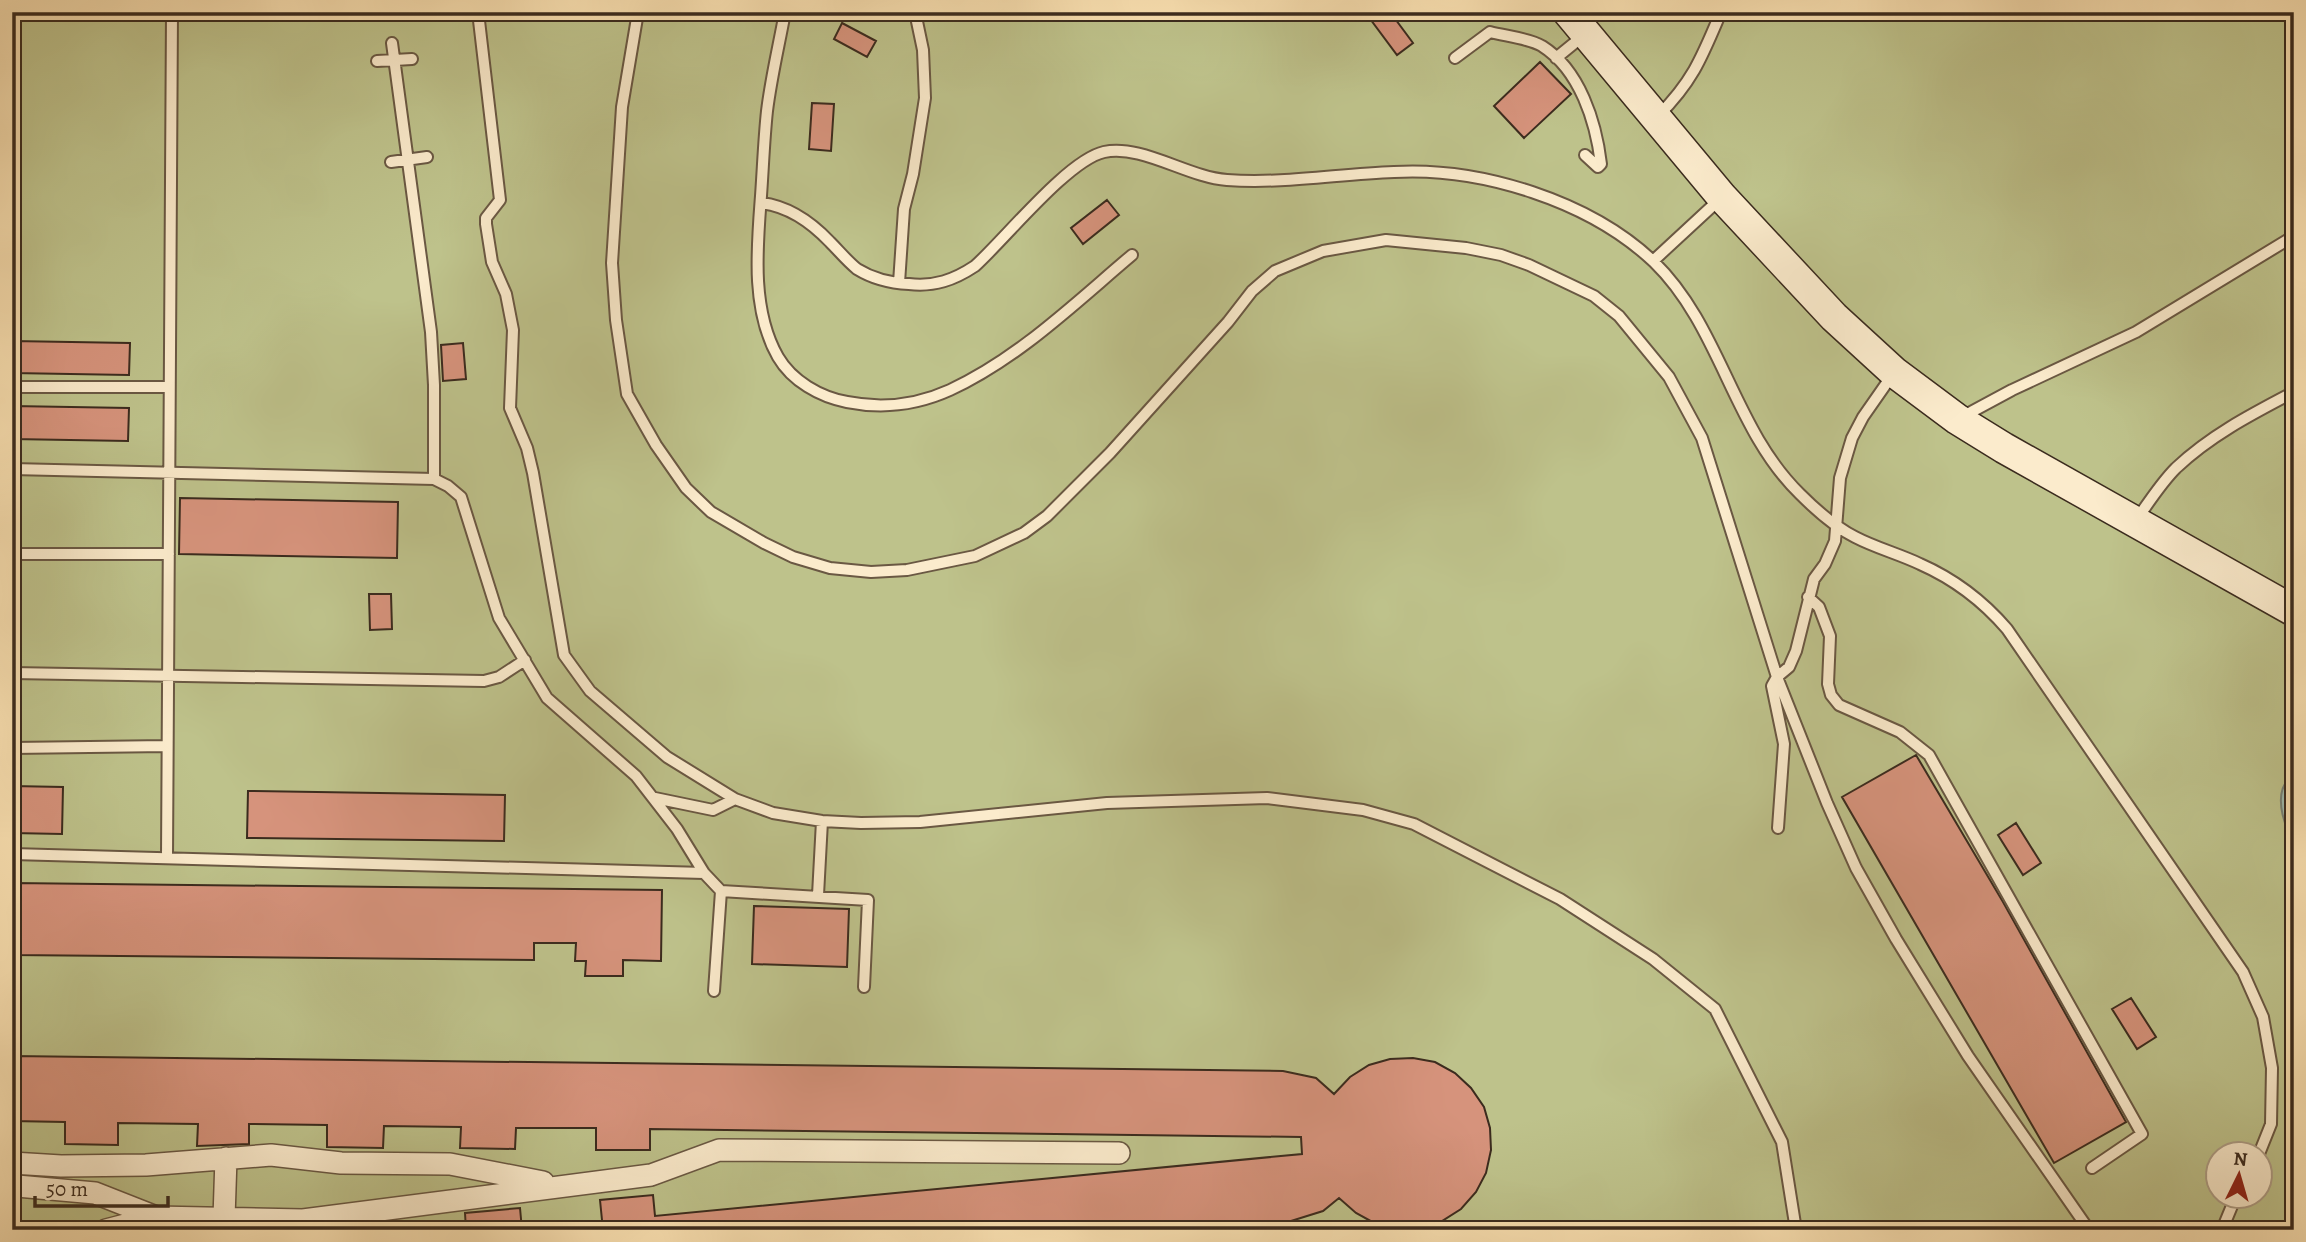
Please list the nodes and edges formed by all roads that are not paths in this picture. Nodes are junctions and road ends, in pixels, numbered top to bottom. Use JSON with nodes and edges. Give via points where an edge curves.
{"nodes":[{"id":1,"x":172,"y":12,"type":"edge"},
{"id":2,"x":478,"y":12,"type":"edge"},
{"id":3,"x":638,"y":12,"type":"edge"},
{"id":4,"x":785,"y":12,"type":"edge"},
{"id":5,"x":915,"y":12,"type":"edge"},
{"id":6,"x":1721,"y":12,"type":"edge"},
{"id":7,"x":1577,"y":23,"type":"edge"},
{"id":8,"x":392,"y":43,"type":"dead end"},
{"id":9,"x":1455,"y":58,"type":"dead end"},
{"id":10,"x":1556,"y":58,"type":"junction"},
{"id":11,"x":395,"y":59,"type":"junction"},
{"id":12,"x":412,"y":59,"type":"dead end"},
{"id":13,"x":377,"y":61,"type":"dead end"},
{"id":14,"x":1656,"y":118,"type":"junction"},
{"id":15,"x":1585,"y":155,"type":"dead end"},
{"id":16,"x":427,"y":157,"type":"dead end"},
{"id":17,"x":408,"y":160,"type":"junction"},
{"id":18,"x":391,"y":162,"type":"dead end"},
{"id":19,"x":1722,"y":197,"type":"junction"},
{"id":20,"x":761,"y":203,"type":"junction"},
{"id":21,"x":2294,"y":236,"type":"edge"},
{"id":22,"x":1132,"y":255,"type":"dead end"},
{"id":23,"x":1653,"y":261,"type":"junction"},
{"id":24,"x":899,"y":284,"type":"junction"},
{"id":25,"x":1894,"y":372,"type":"junction"},
{"id":26,"x":12,"y":387,"type":"edge"},
{"id":27,"x":169,"y":387,"type":"junction"},
{"id":28,"x":2294,"y":392,"type":"edge"},
{"id":29,"x":1958,"y":419,"type":"junction"},
{"id":30,"x":12,"y":469,"type":"edge"},
{"id":31,"x":170,"y":473,"type":"junction"},
{"id":32,"x":434,"y":479,"type":"junction"},
{"id":33,"x":2135,"y":522,"type":"junction"},
{"id":34,"x":1837,"y":527,"type":"junction"},
{"id":35,"x":12,"y":554,"type":"edge"},
{"id":36,"x":169,"y":554,"type":"junction"},
{"id":37,"x":1808,"y":597,"type":"junction"},
{"id":38,"x":2294,"y":611,"type":"edge"},
{"id":39,"x":524,"y":660,"type":"junction"},
{"id":40,"x":12,"y":673,"type":"edge"},
{"id":41,"x":169,"y":676,"type":"junction"},
{"id":42,"x":1777,"y":677,"type":"junction"},
{"id":43,"x":167,"y":746,"type":"junction"},
{"id":44,"x":12,"y":748,"type":"edge"},
{"id":45,"x":655,"y":798,"type":"junction"},
{"id":46,"x":735,"y":799,"type":"junction"},
{"id":47,"x":822,"y":821,"type":"junction"},
{"id":48,"x":1778,"y":828,"type":"dead end"},
{"id":49,"x":12,"y":855,"type":"edge"},
{"id":50,"x":167,"y":858,"type":"junction"},
{"id":51,"x":704,"y":873,"type":"junction"},
{"id":52,"x":721,"y":891,"type":"junction"},
{"id":53,"x":818,"y":895,"type":"junction"},
{"id":54,"x":864,"y":987,"type":"dead end"},
{"id":55,"x":714,"y":991,"type":"dead end"},
{"id":56,"x":2265,"y":1140,"type":"edge"},
{"id":57,"x":1119,"y":1153,"type":"dead end"},
{"id":58,"x":226,"y":1158,"type":"junction"},
{"id":59,"x":12,"y":1163,"type":"edge"},
{"id":60,"x":61,"y":1166,"type":"junction"},
{"id":61,"x":2092,"y":1168,"type":"dead end"},
{"id":62,"x":562,"y":1186,"type":"junction"},
{"id":63,"x":12,"y":1189,"type":"edge"},
{"id":64,"x":76,"y":1192,"type":"junction"},
{"id":65,"x":2230,"y":1210,"type":"edge"},
{"id":66,"x":156,"y":1217,"type":"junction"},
{"id":67,"x":225,"y":1218,"type":"junction"},
{"id":68,"x":106,"y":1230,"type":"edge"},
{"id":69,"x":1796,"y":1230,"type":"edge"},
{"id":70,"x":2089,"y":1230,"type":"edge"},
{"id":71,"x":2222,"y":1230,"type":"edge"}],
"edges":[{"from":1,"to":27,"type":"lane"},
{"from":2,"to":46,"type":"lane","via":[[500,200],[486,224],[492,262],[506,294],[513,330],[510,408],[533,473],[564,655],[590,691],[667,757]]},
{"from":3,"to":42,"type":"lane","via":[[622,107],[612,263],[627,394],[686,488],[711,512],[764,543],[830,568],[870,572],[907,570],[975,556],[1024,533],[1047,516],[1110,453],[1252,290],[1275,271],[1323,251],[1386,240],[1466,248],[1530,265],[1594,296],[1619,316],[1669,377],[1702,438]]},
{"from":4,"to":20,"type":"lane","via":[[767,111]]},
{"from":5,"to":24,"type":"lane","via":[[923,50],[925,99],[904,209]]},
{"from":6,"to":14,"type":"lane","via":[[1694,74]]},
{"from":7,"to":10,"type":"lane"},
{"from":7,"to":14,"type":"street"},
{"from":8,"to":11,"type":"lane"},
{"from":9,"to":10,"type":"lane","via":[[1490,32],[1540,45]]},
{"from":10,"to":15,"type":"lane","via":[[1583,97],[1601,164],[1598,167]]},
{"from":11,"to":12,"type":"lane"},
{"from":11,"to":13,"type":"lane"},
{"from":11,"to":17,"type":"lane"},
{"from":14,"to":19,"type":"street"},
{"from":16,"to":17,"type":"lane"},
{"from":17,"to":18,"type":"lane"},
{"from":17,"to":32,"type":"lane","via":[[433,358]]},
{"from":19,"to":23,"type":"lane"},
{"from":19,"to":25,"type":"street","via":[[1834,317]]},
{"from":20,"to":22,"type":"lane","via":[[758,275],[769,337],[778,358],[810,388],[863,405],[912,403],[953,389],[1030,342]]},
{"from":20,"to":24,"type":"lane","via":[[788,210],[808,222],[857,269]]},
{"from":21,"to":29,"type":"lane","via":[[2136,332]]},
{"from":23,"to":24,"type":"lane","via":[[1587,216],[1497,182],[1396,171],[1291,180],[1224,180],[1119,151],[1080,163],[990,253],[959,277],[930,285]]},
{"from":23,"to":34,"type":"lane","via":[[1696,318],[1763,449],[1799,494]]},
{"from":25,"to":29,"type":"street"},
{"from":25,"to":34,"type":"lane","via":[[1852,438],[1840,478]]},
{"from":26,"to":27,"type":"lane"},
{"from":27,"to":31,"type":"lane"},
{"from":28,"to":33,"type":"lane","via":[[2204,444],[2175,469]]},
{"from":29,"to":33,"type":"street"},
{"from":30,"to":31,"type":"lane"},
{"from":31,"to":32,"type":"lane"},
{"from":31,"to":36,"type":"lane"},
{"from":32,"to":39,"type":"lane","via":[[461,497],[499,618]]},
{"from":33,"to":38,"type":"street"},
{"from":34,"to":37,"type":"lane","via":[[1835,541]]},
{"from":34,"to":56,"type":"lane","via":[[1947,578],[1992,610],[2007,629],[2243,972],[2263,1017],[2272,1068],[2271,1124]]},
{"from":35,"to":36,"type":"lane"},
{"from":36,"to":41,"type":"lane"},
{"from":37,"to":42,"type":"lane","via":[[1796,651],[1789,667]]},
{"from":37,"to":61,"type":"lane","via":[[1819,607],[1830,636],[1831,695],[1839,705],[1900,732],[1929,755],[2142,1134]]},
{"from":39,"to":41,"type":"lane","via":[[484,681]]},
{"from":39,"to":45,"type":"lane","via":[[547,698]]},
{"from":40,"to":41,"type":"lane"},
{"from":41,"to":43,"type":"lane"},
{"from":42,"to":48,"type":"lane","via":[[1772,686],[1783,744]]},
{"from":42,"to":70,"type":"lane","via":[[1856,868],[1896,939],[1968,1056]]},
{"from":43,"to":44,"type":"lane"},
{"from":43,"to":50,"type":"lane"},
{"from":45,"to":46,"type":"lane","via":[[713,810]]},
{"from":45,"to":51,"type":"lane"},
{"from":46,"to":47,"type":"lane","via":[[773,813]]},
{"from":47,"to":53,"type":"lane"},
{"from":47,"to":69,"type":"lane","via":[[920,822],[1107,803],[1267,798],[1363,810],[1414,824],[1560,899],[1653,959],[1715,1009],[1782,1142]]},
{"from":49,"to":50,"type":"lane"},
{"from":50,"to":51,"type":"lane"},
{"from":51,"to":52,"type":"lane"},
{"from":52,"to":53,"type":"lane"},
{"from":52,"to":55,"type":"lane"},
{"from":53,"to":54,"type":"lane","via":[[868,900]]},
{"from":57,"to":62,"type":"street","via":[[719,1150],[651,1175]]},
{"from":58,"to":60,"type":"street"},
{"from":58,"to":62,"type":"street","via":[[271,1155],[341,1163],[450,1164]]},
{"from":58,"to":67,"type":"street"},
{"from":59,"to":60,"type":"street"},
{"from":60,"to":64,"type":"street"},
{"from":62,"to":67,"type":"street","via":[[303,1220]]},
{"from":63,"to":64,"type":"street"},
{"from":64,"to":66,"type":"street","via":[[95,1193]]},
{"from":65,"to":71,"type":"lane"},
{"from":66,"to":67,"type":"street"},
{"from":66,"to":68,"type":"street"}]}
